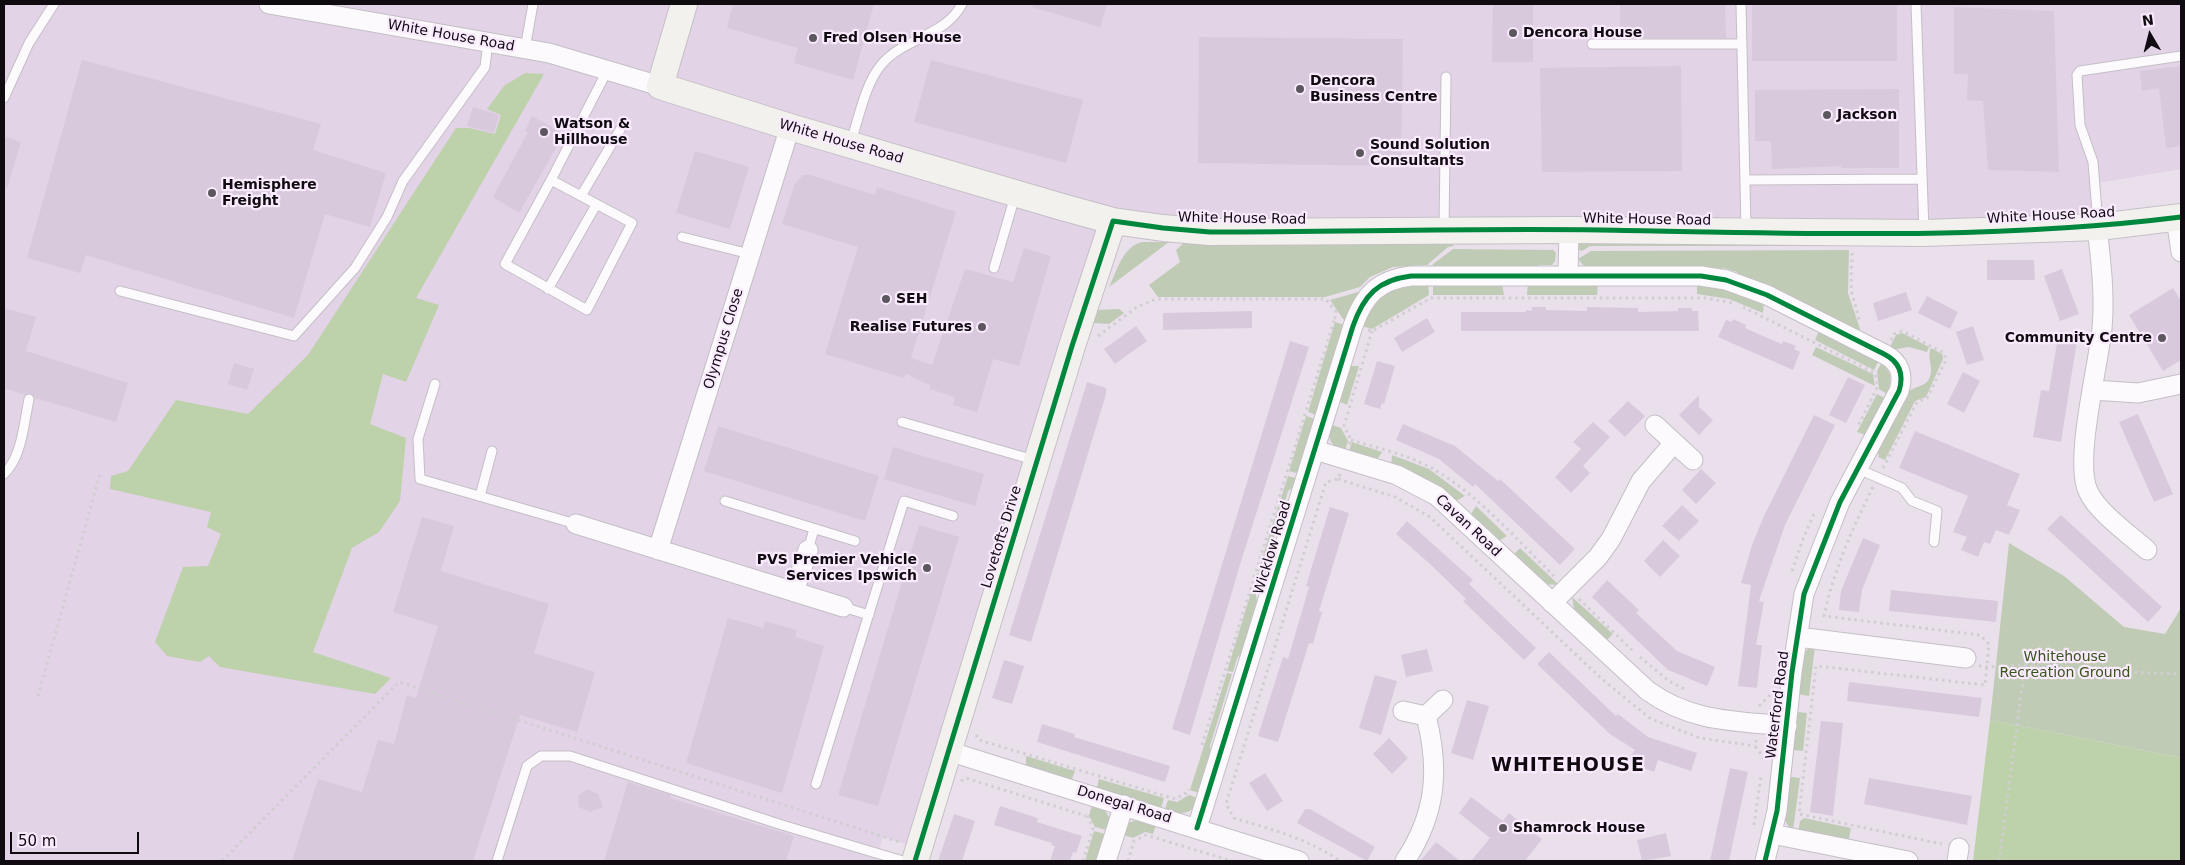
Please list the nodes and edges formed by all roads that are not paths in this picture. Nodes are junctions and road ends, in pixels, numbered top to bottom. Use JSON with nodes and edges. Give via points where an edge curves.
{"nodes":[{"id":1,"x":54,"y":4,"type":"edge"},
{"id":2,"x":269,"y":4,"type":"edge"},
{"id":3,"x":533,"y":4,"type":"edge"},
{"id":4,"x":684,"y":4,"type":"edge"},
{"id":5,"x":962,"y":4,"type":"edge"},
{"id":6,"x":1741,"y":4,"type":"edge"},
{"id":7,"x":1916,"y":4,"type":"edge"},
{"id":8,"x":488,"y":42,"type":"junction"},
{"id":9,"x":1592,"y":44,"type":"dead end"},
{"id":10,"x":1742,"y":44,"type":"junction"},
{"id":11,"x":525,"y":49,"type":"junction"},
{"id":12,"x":2181,"y":56,"type":"edge"},
{"id":13,"x":607,"y":71,"type":"junction"},
{"id":14,"x":1446,"y":77,"type":"dead end"},
{"id":15,"x":660,"y":86,"type":"junction"},
{"id":16,"x":4,"y":98,"type":"edge"},
{"id":17,"x":624,"y":123,"type":"dead end"},
{"id":18,"x":790,"y":127,"type":"junction"},
{"id":19,"x":850,"y":144,"type":"junction"},
{"id":20,"x":1922,"y":179,"type":"junction"},
{"id":21,"x":551,"y":180,"type":"junction"},
{"id":22,"x":1745,"y":180,"type":"junction"},
{"id":23,"x":1015,"y":193,"type":"junction"},
{"id":24,"x":581,"y":196,"type":"junction"},
{"id":25,"x":596,"y":204,"type":"junction"},
{"id":26,"x":2178,"y":218,"type":"edge"},
{"id":27,"x":1112,"y":221,"type":"junction"},
{"id":28,"x":2098,"y":227,"type":"junction"},
{"id":29,"x":1569,"y":230,"type":"junction"},
{"id":30,"x":1444,"y":231,"type":"junction"},
{"id":31,"x":1746,"y":232,"type":"junction"},
{"id":32,"x":1924,"y":233,"type":"junction"},
{"id":33,"x":682,"y":237,"type":"dead end"},
{"id":34,"x":2181,"y":252,"type":"edge"},
{"id":35,"x":750,"y":254,"type":"junction"},
{"id":36,"x":994,"y":268,"type":"dead end"},
{"id":37,"x":1568,"y":276,"type":"junction"},
{"id":38,"x":548,"y":290,"type":"junction"},
{"id":39,"x":120,"y":291,"type":"dead end"},
{"id":40,"x":435,"y":384,"type":"dead end"},
{"id":41,"x":2181,"y":384,"type":"edge"},
{"id":42,"x":2093,"y":390,"type":"junction"},
{"id":43,"x":29,"y":399,"type":"dead end"},
{"id":44,"x":902,"y":422,"type":"dead end"},
{"id":45,"x":1655,"y":425,"type":"dead end"},
{"id":46,"x":1674,"y":443,"type":"junction"},
{"id":47,"x":1315,"y":450,"type":"junction"},
{"id":48,"x":492,"y":451,"type":"dead end"},
{"id":49,"x":1693,"y":460,"type":"dead end"},
{"id":50,"x":1037,"y":461,"type":"junction"},
{"id":51,"x":1858,"y":469,"type":"junction"},
{"id":52,"x":4,"y":474,"type":"edge"},
{"id":53,"x":480,"y":496,"type":"junction"},
{"id":54,"x":725,"y":502,"type":"dead end"},
{"id":55,"x":953,"y":516,"type":"dead end"},
{"id":56,"x":576,"y":524,"type":"joint"},
{"id":57,"x":814,"y":529,"type":"junction"},
{"id":58,"x":855,"y":541,"type":"dead end"},
{"id":59,"x":1934,"y":542,"type":"dead end"},
{"id":60,"x":658,"y":550,"type":"junction"},
{"id":61,"x":808,"y":550,"type":"joint"},
{"id":62,"x":2147,"y":550,"type":"dead end"},
{"id":63,"x":794,"y":592,"type":"junction"},
{"id":64,"x":1552,"y":603,"type":"junction"},
{"id":65,"x":842,"y":607,"type":"joint"},
{"id":66,"x":869,"y":615,"type":"junction"},
{"id":67,"x":1798,"y":637,"type":"junction"},
{"id":68,"x":1966,"y":658,"type":"road end"},
{"id":69,"x":1442,"y":700,"type":"dead end"},
{"id":70,"x":1403,"y":711,"type":"dead end"},
{"id":71,"x":1426,"y":716,"type":"junction"},
{"id":72,"x":1787,"y":726,"type":"junction"},
{"id":73,"x":948,"y":751,"type":"junction"},
{"id":74,"x":816,"y":784,"type":"dead end"},
{"id":75,"x":1124,"y":806,"type":"junction"},
{"id":76,"x":1197,"y":828,"type":"junction"},
{"id":77,"x":1772,"y":834,"type":"junction"},
{"id":78,"x":498,"y":861,"type":"edge"},
{"id":79,"x":903,"y":861,"type":"edge"},
{"id":80,"x":915,"y":861,"type":"edge"},
{"id":81,"x":1106,"y":861,"type":"edge"},
{"id":82,"x":1299,"y":861,"type":"edge"},
{"id":83,"x":1404,"y":861,"type":"edge"},
{"id":84,"x":1765,"y":861,"type":"edge"},
{"id":85,"x":1908,"y":861,"type":"edge"}],
"edges":[{"from":1,"to":16,"type":"lane","via":[[30,43]]},
{"from":2,"to":8,"type":"street","name":"White House Road"},
{"from":3,"to":11,"type":"lane"},
{"from":4,"to":15,"type":"street"},
{"from":5,"to":19,"type":"lane","via":[[944,25],[908,43],[881,65],[873,78]]},
{"from":6,"to":10,"type":"lane"},
{"from":7,"to":20,"type":"lane"},
{"from":8,"to":11,"type":"street","name":"White House Road"},
{"from":8,"to":39,"type":"lane","via":[[485,67],[403,182],[387,217],[355,268],[294,336]]},
{"from":9,"to":10,"type":"lane"},
{"from":10,"to":22,"type":"lane"},
{"from":11,"to":13,"type":"street","name":"White House Road"},
{"from":12,"to":28,"type":"lane","via":[[2080,71],[2077,75],[2080,125],[2093,162]]},
{"from":13,"to":15,"type":"street","name":"White House Road"},
{"from":13,"to":21,"type":"lane"},
{"from":14,"to":30,"type":"lane"},
{"from":15,"to":18,"type":"street","name":"White House Road"},
{"from":17,"to":24,"type":"lane"},
{"from":18,"to":19,"type":"street","name":"White House Road"},
{"from":18,"to":35,"type":"street","name":"Olympus Close"},
{"from":19,"to":23,"type":"street","name":"White House Road"},
{"from":20,"to":22,"type":"lane"},
{"from":20,"to":32,"type":"lane"},
{"from":21,"to":24,"type":"lane"},
{"from":21,"to":38,"type":"lane","via":[[505,264]]},
{"from":22,"to":31,"type":"lane"},
{"from":23,"to":27,"type":"street","name":"White House Road"},
{"from":23,"to":36,"type":"lane"},
{"from":24,"to":25,"type":"lane"},
{"from":25,"to":38,"type":"lane"},
{"from":25,"to":38,"type":"lane","via":[[632,223],[587,310]]},
{"from":26,"to":28,"type":"street","name":"White House Road"},
{"from":26,"to":34,"type":"street"},
{"from":27,"to":30,"type":"street","name":"White House Road","via":[[1210,232]]},
{"from":27,"to":50,"type":"street","name":"Lovetofts Drive"},
{"from":28,"to":32,"type":"street","name":"White House Road"},
{"from":28,"to":42,"type":"street","via":[[2103,308]]},
{"from":29,"to":30,"type":"street","name":"White House Road"},
{"from":29,"to":31,"type":"street","name":"White House Road"},
{"from":29,"to":37,"type":"street","name":"White House Road"},
{"from":31,"to":32,"type":"street","name":"White House Road"},
{"from":33,"to":35,"type":"lane"},
{"from":35,"to":60,"type":"street","name":"Olympus Close"},
{"from":37,"to":47,"type":"street","name":"Wicklow Road","via":[[1411,276],[1384,283],[1371,292],[1357,314]]},
{"from":37,"to":51,"type":"street","name":"Waterford Road","via":[[1701,276],[1726,280],[1767,295],[1893,359],[1902,380],[1899,391]]},
{"from":40,"to":53,"type":"lane","via":[[418,440],[420,479]]},
{"from":41,"to":42,"type":"street","via":[[2138,393]]},
{"from":42,"to":62,"type":"street","via":[[2083,466],[2086,489],[2098,506]]},
{"from":43,"to":52,"type":"lane","via":[[18,450],[13,464]]},
{"from":44,"to":50,"type":"lane"},
{"from":45,"to":46,"type":"street"},
{"from":46,"to":49,"type":"street"},
{"from":46,"to":64,"type":"street","via":[[1641,481],[1598,557]]},
{"from":47,"to":64,"type":"street","name":"Cavan Road","via":[[1408,479],[1437,496]]},
{"from":47,"to":76,"type":"street","name":"Wicklow Road"},
{"from":48,"to":53,"type":"lane"},
{"from":50,"to":73,"type":"street","name":"Lovetofts Drive"},
{"from":51,"to":59,"type":"lane","via":[[1902,488],[1912,501],[1937,511]]},
{"from":51,"to":67,"type":"street","name":"Waterford Road","via":[[1840,502],[1810,573]]},
{"from":53,"to":56,"type":"lane"},
{"from":54,"to":57,"type":"lane"},
{"from":55,"to":66,"type":"lane","via":[[904,501]]},
{"from":56,"to":60,"type":"street"},
{"from":57,"to":58,"type":"lane"},
{"from":57,"to":61,"type":"lane"},
{"from":60,"to":63,"type":"street"},
{"from":61,"to":63,"type":"street"},
{"from":63,"to":65,"type":"street"},
{"from":64,"to":72,"type":"street","name":"Cavan Road","via":[[1662,702],[1711,719]]},
{"from":65,"to":66,"type":"lane"},
{"from":66,"to":74,"type":"lane"},
{"from":67,"to":68,"type":"street","name":"Waterford Road"},
{"from":67,"to":72,"type":"street","name":"Waterford Road"},
{"from":69,"to":71,"type":"street"},
{"from":70,"to":71,"type":"street"},
{"from":71,"to":83,"type":"street","via":[[1435,783],[1426,818]]},
{"from":72,"to":77,"type":"street","name":"Waterford Road"},
{"from":73,"to":75,"type":"street","name":"Donegal Road"},
{"from":73,"to":80,"type":"street","name":"Lovetofts Drive"},
{"from":75,"to":76,"type":"street","name":"Donegal Road"},
{"from":75,"to":81,"type":"street"},
{"from":76,"to":82,"type":"street","name":"Donegal Road"},
{"from":77,"to":84,"type":"street","name":"Waterford Road"},
{"from":77,"to":85,"type":"street"},
{"from":78,"to":79,"type":"lane","via":[[527,766],[541,756],[570,756]]}]}
